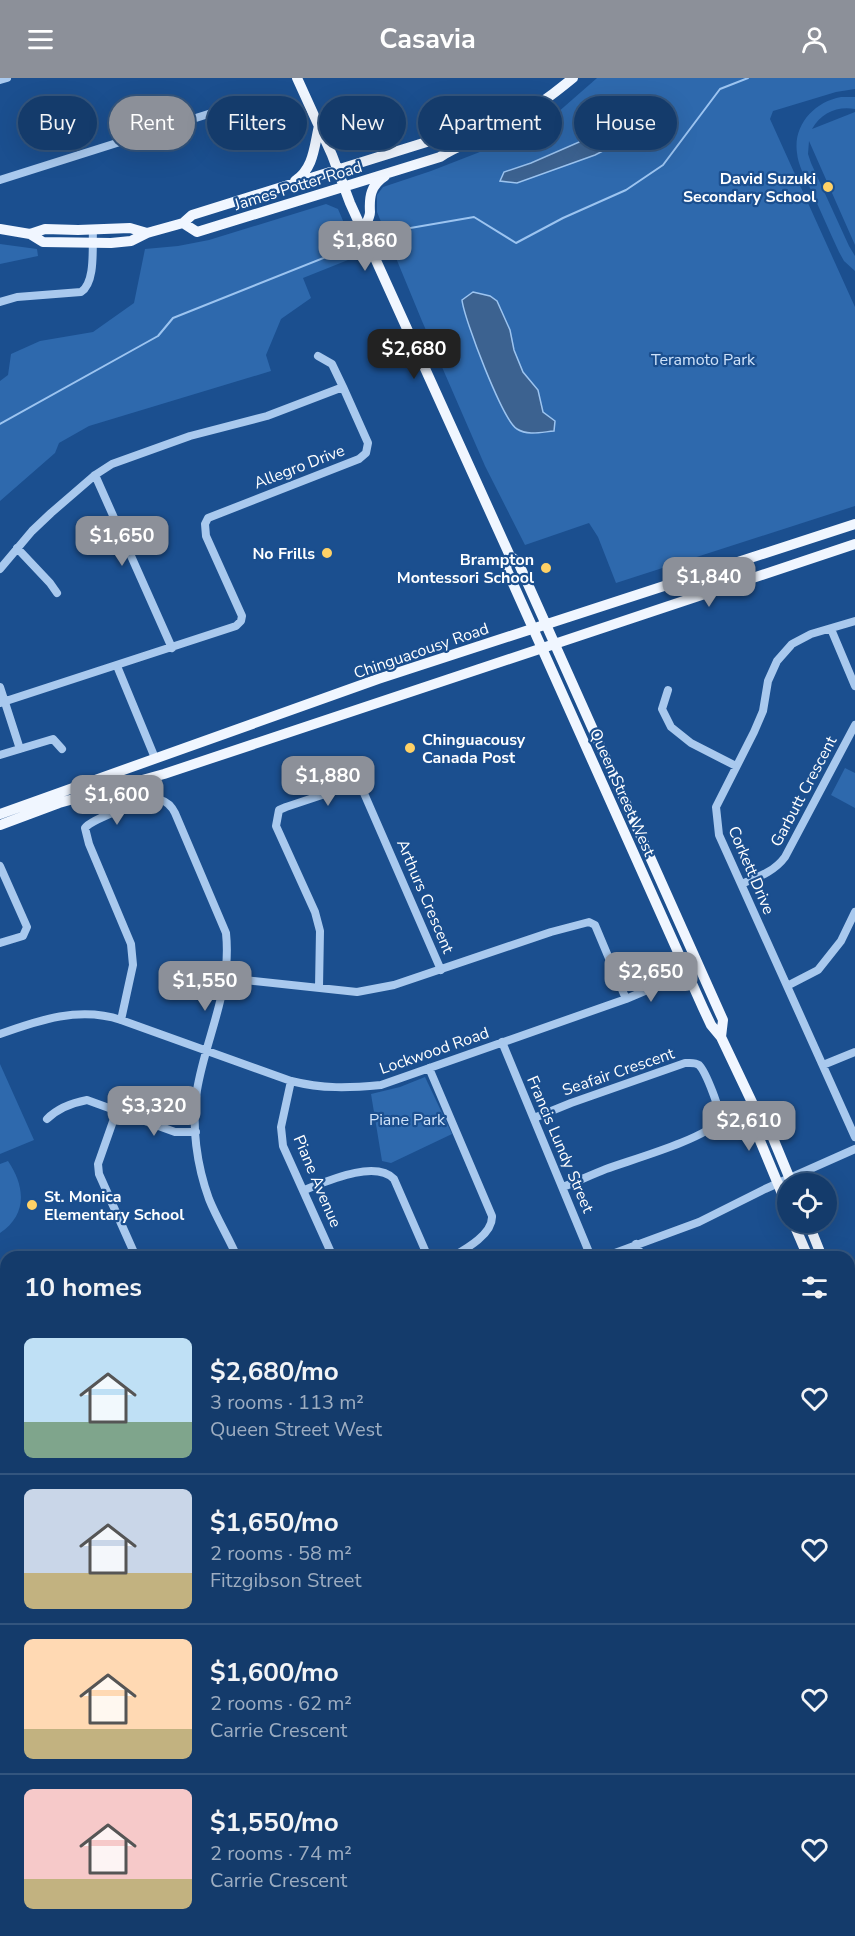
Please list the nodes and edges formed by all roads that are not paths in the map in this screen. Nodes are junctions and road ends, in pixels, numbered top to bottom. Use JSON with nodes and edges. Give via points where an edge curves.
{"nodes":[{"id":1,"x":7,"y":78,"type":"edge"},
{"id":2,"x":297,"y":78,"type":"edge"},
{"id":3,"x":573,"y":78,"type":"edge"},
{"id":4,"x":0,"y":80,"type":"edge"},
{"id":5,"x":551,"y":96,"type":"edge"},
{"id":6,"x":207,"y":114,"type":"edge"},
{"id":7,"x":319,"y":126,"type":"joint"},
{"id":8,"x":418,"y":145,"type":"edge"},
{"id":9,"x":329,"y":150,"type":"edge"},
{"id":10,"x":450,"y":150,"type":"edge"},
{"id":11,"x":338,"y":170,"type":"junction"},
{"id":12,"x":395,"y":170,"type":"junction"},
{"id":13,"x":0,"y":180,"type":"edge"},
{"id":14,"x":344,"y":186,"type":"junction"},
{"id":15,"x":282,"y":188,"type":"junction"},
{"id":16,"x":183,"y":223,"type":"junction"},
{"id":17,"x":0,"y":229,"type":"edge"},
{"id":18,"x":93,"y":230,"type":"junction"},
{"id":19,"x":363,"y":231,"type":"junction"},
{"id":20,"x":147,"y":233,"type":"junction"},
{"id":21,"x":30,"y":234,"type":"junction"},
{"id":22,"x":92,"y":243,"type":"junction"},
{"id":23,"x":0,"y":302,"type":"edge"},
{"id":24,"x":318,"y":356,"type":"dead end"},
{"id":25,"x":343,"y":387,"type":"junction"},
{"id":26,"x":95,"y":475,"type":"junction"},
{"id":27,"x":855,"y":524,"type":"edge"},
{"id":28,"x":855,"y":544,"type":"edge"},
{"id":29,"x":17,"y":548,"type":"junction"},
{"id":30,"x":510,"y":556,"type":"junction"},
{"id":31,"x":0,"y":569,"type":"edge"},
{"id":32,"x":57,"y":593,"type":"dead end"},
{"id":33,"x":855,"y":621,"type":"edge"},
{"id":34,"x":546,"y":624,"type":"junction"},
{"id":35,"x":533,"y":628,"type":"junction"},
{"id":36,"x":831,"y":629,"type":"junction"},
{"id":37,"x":554,"y":644,"type":"junction"},
{"id":38,"x":172,"y":648,"type":"junction"},
{"id":39,"x":542,"y":648,"type":"junction"},
{"id":40,"x":117,"y":666,"type":"junction"},
{"id":41,"x":855,"y":686,"type":"edge"},
{"id":42,"x":0,"y":687,"type":"edge"},
{"id":43,"x":668,"y":690,"type":"dead end"},
{"id":44,"x":2,"y":702,"type":"edge"},
{"id":45,"x":855,"y":725,"type":"edge"},
{"id":46,"x":20,"y":749,"type":"junction"},
{"id":47,"x":62,"y":749,"type":"dead end"},
{"id":48,"x":0,"y":755,"type":"edge"},
{"id":49,"x":155,"y":758,"type":"junction"},
{"id":50,"x":736,"y":766,"type":"junction"},
{"id":51,"x":0,"y":814,"type":"edge"},
{"id":52,"x":0,"y":825,"type":"edge"},
{"id":53,"x":639,"y":832,"type":"junction"},
{"id":54,"x":627,"y":837,"type":"junction"},
{"id":55,"x":0,"y":866,"type":"edge"},
{"id":56,"x":741,"y":884,"type":"junction"},
{"id":57,"x":855,"y":912,"type":"edge"},
{"id":58,"x":0,"y":943,"type":"edge"},
{"id":59,"x":686,"y":968,"type":"junction"},
{"id":60,"x":441,"y":970,"type":"junction"},
{"id":61,"x":226,"y":978,"type":"junction"},
{"id":62,"x":666,"y":982,"type":"junction"},
{"id":63,"x":787,"y":986,"type":"junction"},
{"id":64,"x":319,"y":987,"type":"junction"},
{"id":65,"x":626,"y":999,"type":"junction"},
{"id":66,"x":703,"y":1008,"type":"junction"},
{"id":67,"x":121,"y":1020,"type":"junction"},
{"id":68,"x":723,"y":1020,"type":"junction"},
{"id":69,"x":0,"y":1034,"type":"edge"},
{"id":70,"x":721,"y":1037,"type":"junction"},
{"id":71,"x":502,"y":1042,"type":"junction"},
{"id":72,"x":207,"y":1051,"type":"junction"},
{"id":73,"x":855,"y":1052,"type":"edge"},
{"id":74,"x":823,"y":1065,"type":"junction"},
{"id":75,"x":429,"y":1068,"type":"junction"},
{"id":76,"x":291,"y":1081,"type":"junction"},
{"id":77,"x":117,"y":1110,"type":"junction"},
{"id":78,"x":759,"y":1117,"type":"junction"},
{"id":79,"x":534,"y":1118,"type":"junction"},
{"id":80,"x":47,"y":1119,"type":"dead end"},
{"id":81,"x":196,"y":1132,"type":"junction"},
{"id":82,"x":855,"y":1137,"type":"edge"},
{"id":83,"x":855,"y":1149,"type":"edge"},
{"id":84,"x":788,"y":1173,"type":"edge"},
{"id":85,"x":807,"y":1173,"type":"edge"},
{"id":86,"x":777,"y":1184,"type":"joint"},
{"id":87,"x":563,"y":1187,"type":"junction"},
{"id":88,"x":304,"y":1190,"type":"junction"},
{"id":89,"x":798,"y":1233,"type":"edge"},
{"id":90,"x":812,"y":1233,"type":"edge"},
{"id":91,"x":636,"y":1244,"type":"junction"},
{"id":92,"x":133,"y":1251,"type":"edge"},
{"id":93,"x":234,"y":1251,"type":"edge"},
{"id":94,"x":330,"y":1251,"type":"edge"},
{"id":95,"x":425,"y":1251,"type":"edge"},
{"id":96,"x":460,"y":1251,"type":"edge"},
{"id":97,"x":589,"y":1251,"type":"edge"},
{"id":98,"x":619,"y":1251,"type":"edge"},
{"id":99,"x":639,"y":1251,"type":"edge"},
{"id":100,"x":805,"y":1251,"type":"edge"},
{"id":101,"x":820,"y":1251,"type":"edge"}],
"edges":[{"from":1,"to":4,"type":"street"},
{"from":2,"to":7,"type":"main road","name":"Queen Street West"},
{"from":3,"to":5,"type":"main road","name":"James Potter Road"},
{"from":6,"to":13,"type":"street"},
{"from":7,"to":15,"type":"main road","via":[[308,168]]},
{"from":8,"to":11,"type":"main road","name":"James Potter Road"},
{"from":9,"to":11,"type":"main road","name":"Queen Street West"},
{"from":10,"to":12,"type":"main road","name":"James Potter Road","via":[[440,157]]},
{"from":11,"to":14,"type":"main road","name":"Queen Street West"},
{"from":11,"to":15,"type":"main road","name":"James Potter Road"},
{"from":12,"to":14,"type":"main road","name":"James Potter Road"},
{"from":12,"to":19,"type":"main road","via":[[375,184]]},
{"from":14,"to":16,"type":"main road","name":"James Potter Road","via":[[197,232]]},
{"from":14,"to":19,"type":"main road","name":"Queen Street West"},
{"from":15,"to":16,"type":"main road","name":"James Potter Road","via":[[192,215]]},
{"from":16,"to":20,"type":"main road","name":"James Potter Road"},
{"from":17,"to":21,"type":"main road","name":"James Potter Road"},
{"from":18,"to":20,"type":"main road","name":"James Potter Road","via":[[130,228]]},
{"from":18,"to":21,"type":"main road","name":"James Potter Road","via":[[45,229]]},
{"from":18,"to":22,"type":"street"},
{"from":19,"to":30,"type":"main road","name":"Queen Street West"},
{"from":20,"to":22,"type":"main road","name":"James Potter Road","via":[[131,241]]},
{"from":21,"to":22,"type":"main road","name":"James Potter Road","via":[[43,242]]},
{"from":22,"to":23,"type":"street","via":[[90,283],[81,292]]},
{"from":24,"to":25,"type":"street","via":[[332,364]]},
{"from":25,"to":26,"type":"street","via":[[267,416],[136,455]]},
{"from":25,"to":38,"type":"street","name":"Allegro Drive","via":[[368,443],[366,453],[208,518],[206,536],[241,621],[233,628]]},
{"from":26,"to":29,"type":"street"},
{"from":26,"to":38,"type":"street"},
{"from":27,"to":34,"type":"main road","name":"Chinguacousy Road"},
{"from":28,"to":37,"type":"main road"},
{"from":29,"to":31,"type":"street"},
{"from":29,"to":32,"type":"street"},
{"from":30,"to":34,"type":"main road","name":"Queen Street West","via":[[518,562]]},
{"from":30,"to":35,"type":"main road","name":"Queen Street West","via":[[506,568]]},
{"from":33,"to":36,"type":"street","name":"Corkett Drive"},
{"from":34,"to":35,"type":"main road","name":"Chinguacousy Road"},
{"from":34,"to":37,"type":"main road","name":"Queen Street West"},
{"from":35,"to":39,"type":"main road","name":"Queen Street West"},
{"from":35,"to":49,"type":"main road","name":"Chinguacousy Road"},
{"from":36,"to":41,"type":"street"},
{"from":36,"to":50,"type":"street","name":"Corkett Drive","via":[[792,644],[777,660],[768,681],[763,711]]},
{"from":37,"to":39,"type":"main road"},
{"from":37,"to":53,"type":"main road","name":"Queen Street West"},
{"from":38,"to":40,"type":"street","name":"Allegro Drive"},
{"from":39,"to":52,"type":"main road"},
{"from":39,"to":54,"type":"main road","name":"Queen Street West"},
{"from":40,"to":44,"type":"street","name":"Allegro Drive"},
{"from":40,"to":49,"type":"street"},
{"from":42,"to":44,"type":"street"},
{"from":43,"to":50,"type":"street","via":[[662,709],[670,727],[691,743]]},
{"from":44,"to":46,"type":"street"},
{"from":45,"to":56,"type":"street","name":"Garbutt Crescent","via":[[779,866]]},
{"from":46,"to":47,"type":"street","via":[[53,739]]},
{"from":46,"to":48,"type":"street"},
{"from":49,"to":51,"type":"main road","name":"Chinguacousy Road"},
{"from":50,"to":56,"type":"street","name":"Corkett Drive","via":[[716,807],[716,822]]},
{"from":53,"to":54,"type":"main road"},
{"from":53,"to":68,"type":"main road","name":"Queen Street West"},
{"from":54,"to":59,"type":"main road","name":"Queen Street West"},
{"from":55,"to":58,"type":"street","via":[[27,927],[23,936]]},
{"from":56,"to":63,"type":"street","name":"Corkett Drive"},
{"from":57,"to":63,"type":"street","via":[[841,940],[818,970]]},
{"from":59,"to":62,"type":"main road"},
{"from":59,"to":66,"type":"main road","name":"Queen Street West"},
{"from":59,"to":68,"type":"main road","via":[[696,972],[716,1018]]},
{"from":60,"to":64,"type":"street","via":[[357,992]]},
{"from":60,"to":64,"type":"street","name":"Arthurs Crescent","via":[[368,800],[356,786],[346,787],[286,807],[277,815],[276,826],[300,875],[320,931]]},
{"from":60,"to":65,"type":"street","via":[[590,922],[595,925]]},
{"from":61,"to":64,"type":"street"},
{"from":61,"to":67,"type":"street","via":[[226,933],[170,805],[157,799],[90,821],[84,833],[131,944],[133,966]]},
{"from":61,"to":72,"type":"street"},
{"from":62,"to":65,"type":"street","name":"Lockwood Road"},
{"from":62,"to":66,"type":"main road","via":[[691,986]]},
{"from":63,"to":74,"type":"street","name":"Corkett Drive"},
{"from":65,"to":71,"type":"street","name":"Lockwood Road"},
{"from":66,"to":70,"type":"main road","name":"Queen Street West"},
{"from":67,"to":69,"type":"street","name":"Lockwood Road","via":[[95,1014],[67,1015],[41,1019]]},
{"from":67,"to":72,"type":"street","name":"Lockwood Road"},
{"from":68,"to":70,"type":"main road"},
{"from":70,"to":78,"type":"main road","name":"Queen Street West"},
{"from":71,"to":75,"type":"street","name":"Lockwood Road"},
{"from":71,"to":79,"type":"street","name":"Francis Lundy Street"},
{"from":72,"to":76,"type":"street","name":"Lockwood Road"},
{"from":72,"to":81,"type":"street","via":[[197,1091]]},
{"from":73,"to":74,"type":"street"},
{"from":74,"to":82,"type":"street","name":"Corkett Drive"},
{"from":75,"to":76,"type":"street","name":"Lockwood Road","via":[[381,1085],[343,1089]]},
{"from":75,"to":96,"type":"street","via":[[492,1216],[490,1229]]},
{"from":76,"to":88,"type":"street","name":"Piane Avenue","via":[[281,1127],[283,1146]]},
{"from":77,"to":80,"type":"street","via":[[87,1100],[56,1110]]},
{"from":77,"to":81,"type":"street","via":[[175,1132]]},
{"from":77,"to":92,"type":"street","via":[[98,1164],[99,1174]]},
{"from":78,"to":84,"type":"main road","name":"Queen Street West","via":[[768,1126]]},
{"from":78,"to":86,"type":"main road","name":"Queen Street West","via":[[756,1131]]},
{"from":79,"to":87,"type":"street","name":"Francis Lundy Street"},
{"from":79,"to":87,"type":"street","name":"Seafair Crescent","via":[[685,1063],[696,1063],[702,1070],[720,1112],[720,1120],[714,1126],[678,1144]]},
{"from":81,"to":93,"type":"street","via":[[210,1200]]},
{"from":83,"to":85,"type":"street"},
{"from":86,"to":91,"type":"street","via":[[699,1222]]},
{"from":87,"to":97,"type":"street","name":"Francis Lundy Street"},
{"from":88,"to":94,"type":"street","name":"Piane Avenue"},
{"from":88,"to":95,"type":"street","via":[[365,1171],[386,1173],[393,1179]]},
{"from":89,"to":100,"type":"main road"},
{"from":90,"to":101,"type":"main road"},
{"from":91,"to":98,"type":"street"},
{"from":91,"to":99,"type":"street"}]}
